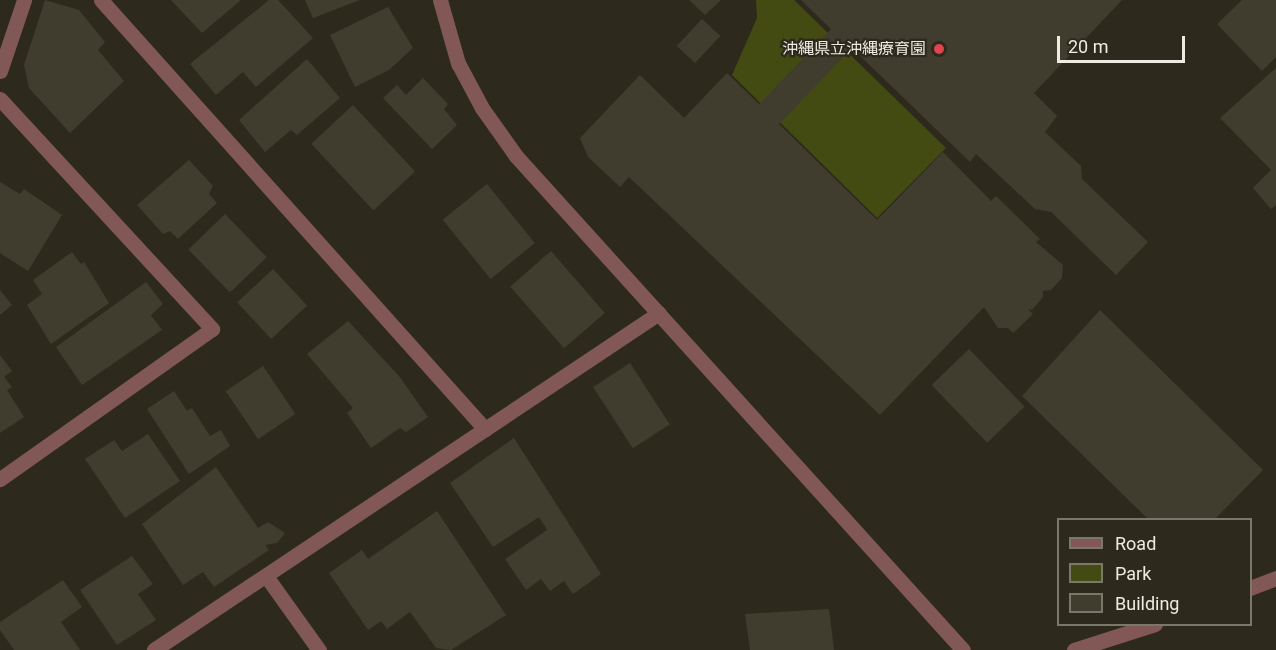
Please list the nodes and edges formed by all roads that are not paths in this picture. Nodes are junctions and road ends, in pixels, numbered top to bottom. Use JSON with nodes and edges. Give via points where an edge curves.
{"nodes":[{"id":1,"x":24,"y":0,"type":"edge"},
{"id":2,"x":102,"y":0,"type":"edge"},
{"id":3,"x":440,"y":0,"type":"edge"},
{"id":4,"x":0,"y":71,"type":"edge"},
{"id":5,"x":0,"y":99,"type":"edge"},
{"id":6,"x":659,"y":313,"type":"junction"},
{"id":7,"x":485,"y":429,"type":"junction"},
{"id":8,"x":0,"y":479,"type":"edge"},
{"id":9,"x":266,"y":576,"type":"junction"},
{"id":10,"x":1276,"y":578,"type":"edge"},
{"id":11,"x":1252,"y":588,"type":"edge"},
{"id":12,"x":1149,"y":626,"type":"edge"},
{"id":13,"x":154,"y":650,"type":"edge"},
{"id":14,"x":319,"y":650,"type":"edge"},
{"id":15,"x":963,"y":650,"type":"edge"},
{"id":16,"x":1074,"y":650,"type":"edge"}],
"edges":[{"from":1,"to":4,"type":"street"},
{"from":2,"to":7,"type":"street"},
{"from":3,"to":6,"type":"street","via":[[458,63],[482,108],[516,156]]},
{"from":5,"to":8,"type":"street","via":[[212,329]]},
{"from":6,"to":7,"type":"street"},
{"from":6,"to":15,"type":"street"},
{"from":7,"to":9,"type":"street"},
{"from":9,"to":13,"type":"street"},
{"from":9,"to":14,"type":"street"},
{"from":10,"to":11,"type":"street"},
{"from":12,"to":16,"type":"street"}]}
